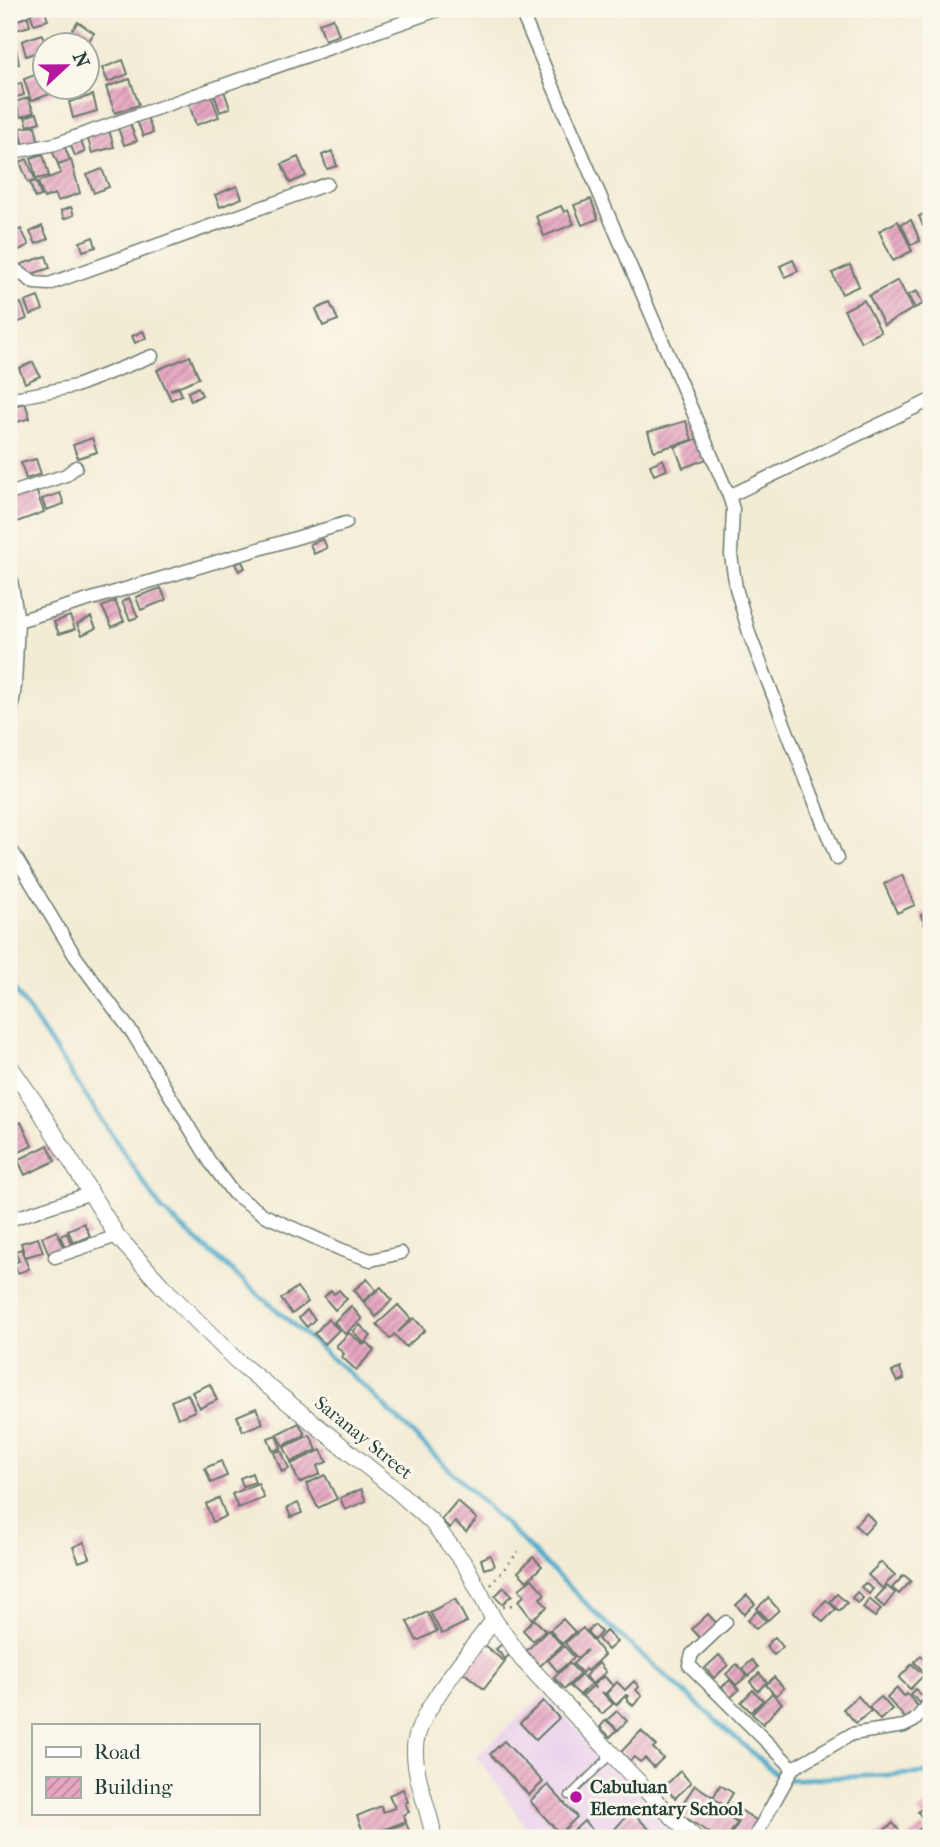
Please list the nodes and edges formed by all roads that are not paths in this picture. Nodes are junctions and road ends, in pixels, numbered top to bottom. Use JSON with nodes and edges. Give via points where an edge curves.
{"nodes":[{"id":1,"x":26,"y":9,"type":"edge"},
{"id":2,"x":442,"y":9,"type":"edge"},
{"id":3,"x":520,"y":9,"type":"edge"},
{"id":4,"x":9,"y":16,"type":"edge"},
{"id":5,"x":9,"y":153,"type":"edge"},
{"id":6,"x":327,"y":184,"type":"dead end"},
{"id":7,"x":9,"y":265,"type":"edge"},
{"id":8,"x":152,"y":356,"type":"dead end"},
{"id":9,"x":9,"y":399,"type":"edge"},
{"id":10,"x":931,"y":400,"type":"edge"},
{"id":11,"x":76,"y":467,"type":"dead end"},
{"id":12,"x":9,"y":494,"type":"edge"},
{"id":13,"x":729,"y":496,"type":"junction"},
{"id":14,"x":346,"y":523,"type":"dead end"},
{"id":15,"x":9,"y":568,"type":"edge"},
{"id":16,"x":18,"y":621,"type":"junction"},
{"id":17,"x":9,"y":726,"type":"edge"},
{"id":18,"x":9,"y":846,"type":"edge"},
{"id":19,"x":837,"y":859,"type":"dead end"},
{"id":20,"x":9,"y":1065,"type":"edge"},
{"id":21,"x":91,"y":1194,"type":"junction"},
{"id":22,"x":9,"y":1220,"type":"edge"},
{"id":23,"x":117,"y":1236,"type":"junction"},
{"id":24,"x":401,"y":1253,"type":"dead end"},
{"id":25,"x":55,"y":1258,"type":"dead end"},
{"id":26,"x":494,"y":1620,"type":"junction"},
{"id":27,"x":726,"y":1622,"type":"dead end"},
{"id":28,"x":931,"y":1702,"type":"edge"},
{"id":29,"x":611,"y":1755,"type":"junction"},
{"id":30,"x":791,"y":1772,"type":"junction"},
{"id":31,"x":569,"y":1796,"type":"dead end"},
{"id":32,"x":431,"y":1837,"type":"edge"},
{"id":33,"x":695,"y":1838,"type":"edge"},
{"id":34,"x":754,"y":1838,"type":"edge"}],
"edges":[{"from":1,"to":4,"type":"street"},
{"from":2,"to":5,"type":"street","via":[[67,140]]},
{"from":3,"to":13,"type":"street"},
{"from":6,"to":7,"type":"street","via":[[49,284],[34,284]]},
{"from":8,"to":9,"type":"street","via":[[76,386]]},
{"from":10,"to":13,"type":"street"},
{"from":11,"to":12,"type":"street","via":[[66,475]]},
{"from":13,"to":19,"type":"street","via":[[733,509],[731,555],[750,636]]},
{"from":14,"to":16,"type":"street"},
{"from":15,"to":16,"type":"street"},
{"from":16,"to":17,"type":"street"},
{"from":18,"to":24,"type":"street","via":[[75,956],[133,1034],[233,1194],[264,1216],[342,1250],[371,1260]]},
{"from":20,"to":21,"type":"street","name":"Saranay Street"},
{"from":21,"to":22,"type":"street"},
{"from":21,"to":23,"type":"street","name":"Saranay Street"},
{"from":23,"to":25,"type":"street"},
{"from":23,"to":26,"type":"street","name":"Saranay Street","via":[[237,1361],[431,1521],[461,1558]]},
{"from":26,"to":29,"type":"street","name":"Saranay Street","via":[[522,1659]]},
{"from":26,"to":32,"type":"street","via":[[435,1699],[416,1734],[415,1757]]},
{"from":27,"to":30,"type":"street","via":[[692,1654],[688,1665]]},
{"from":28,"to":30,"type":"street","via":[[904,1726],[852,1734]]},
{"from":29,"to":31,"type":"lane"},
{"from":29,"to":33,"type":"street","name":"Saranay Street"},
{"from":30,"to":34,"type":"street"}]}
